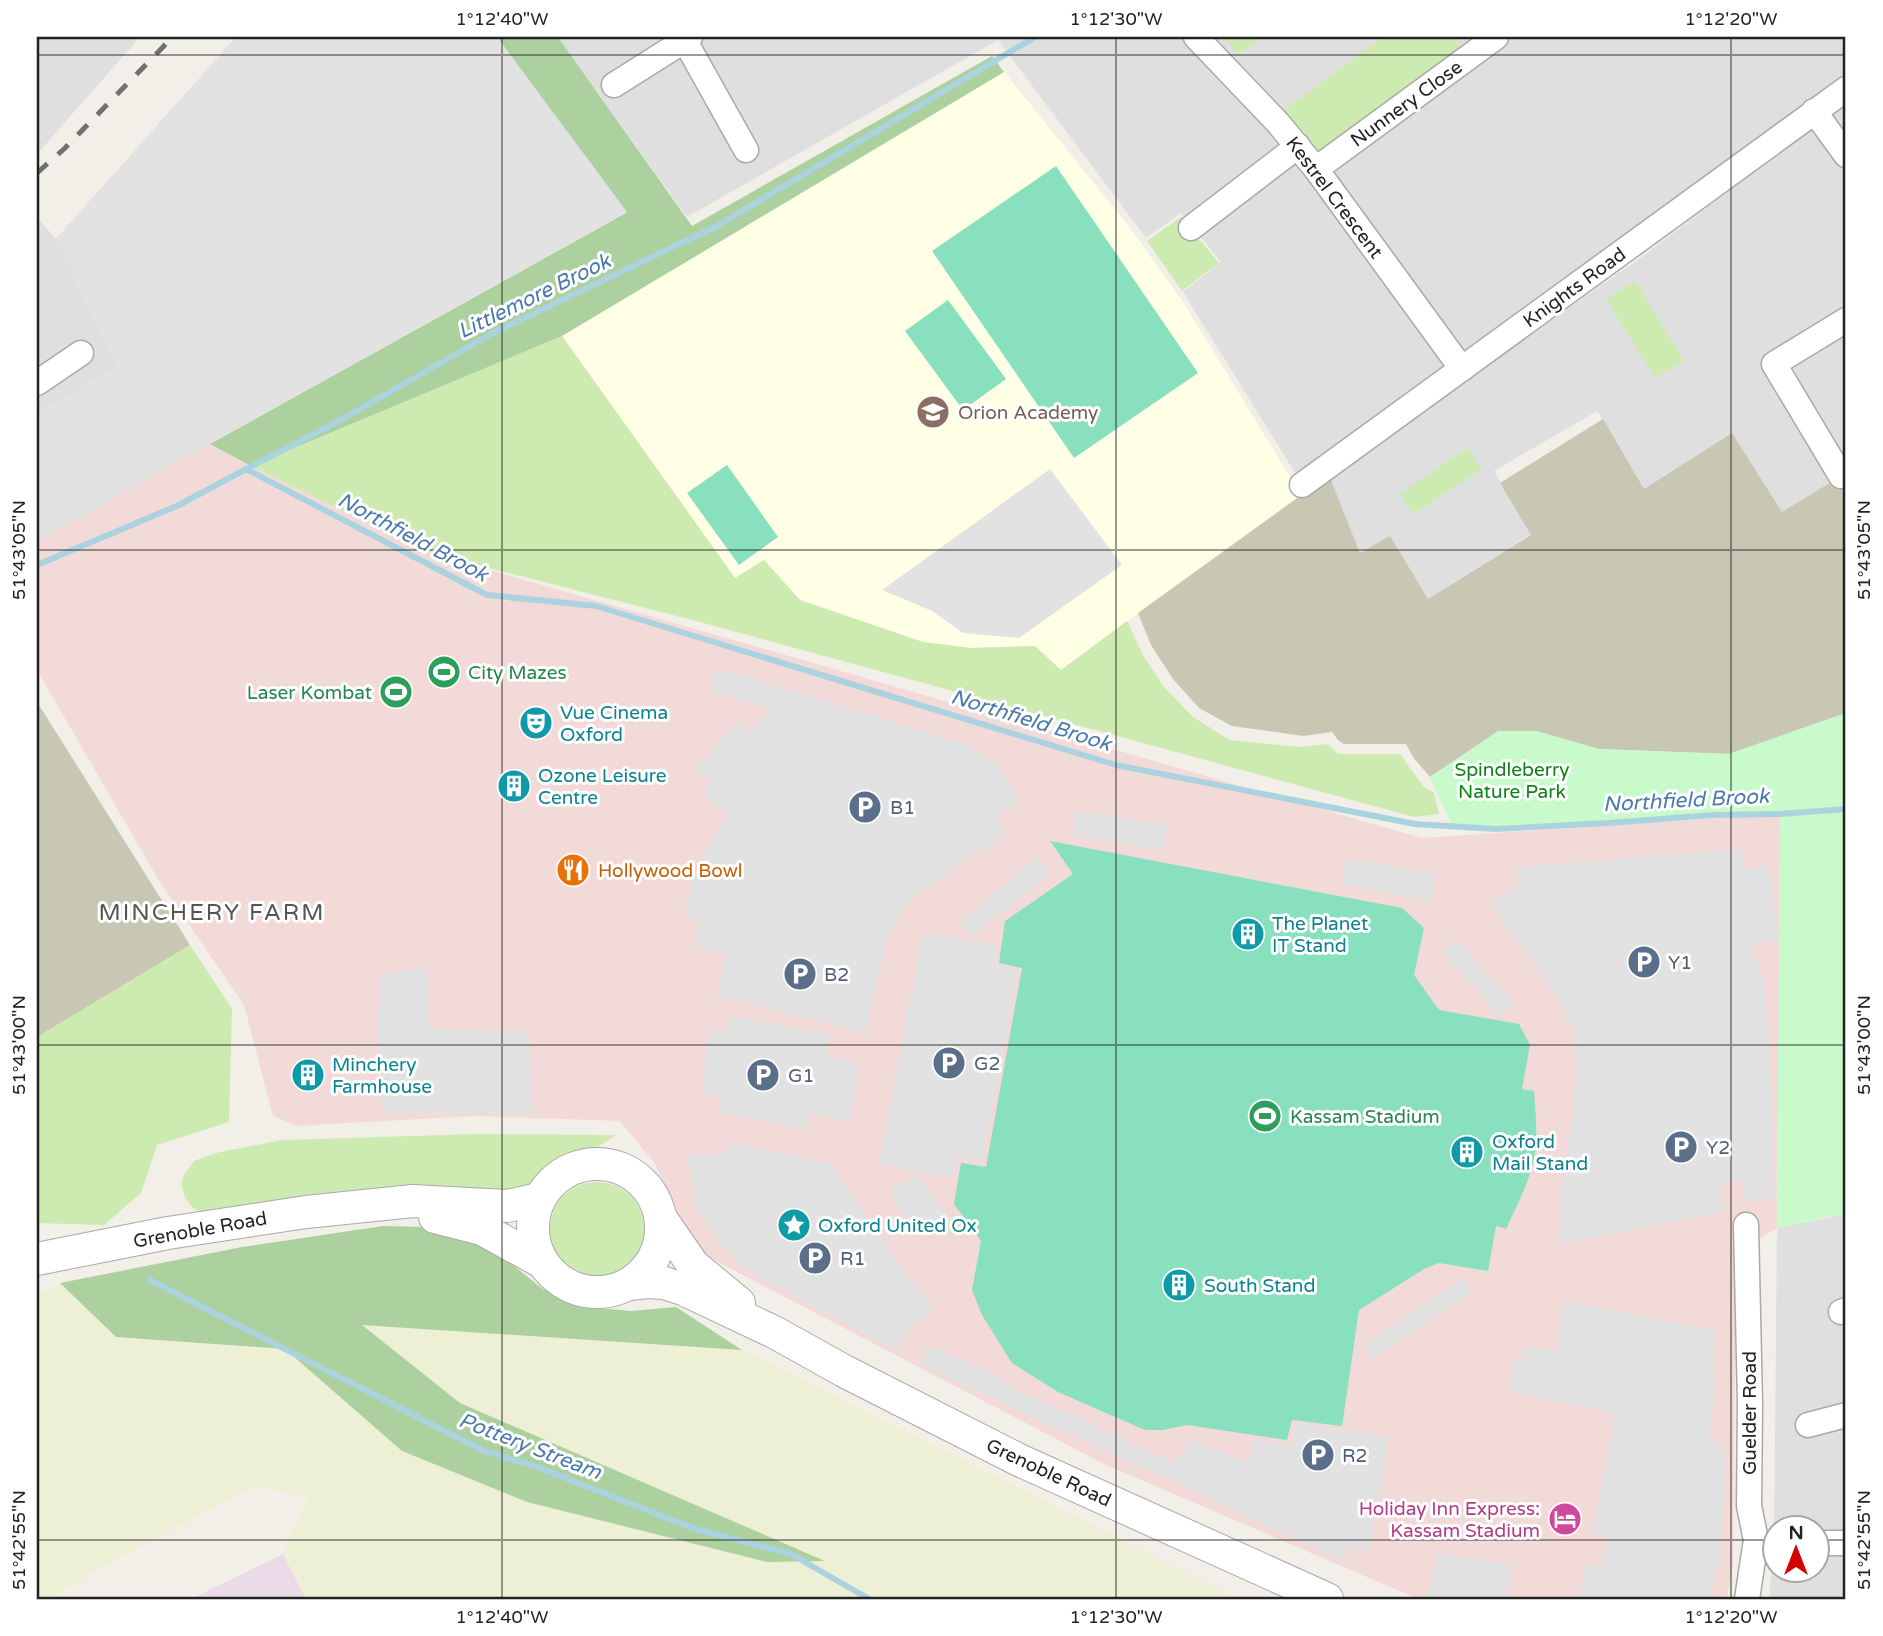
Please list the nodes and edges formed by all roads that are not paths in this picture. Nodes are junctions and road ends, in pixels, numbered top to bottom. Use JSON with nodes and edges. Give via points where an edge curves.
{"nodes":[{"id":1,"x":1196,"y":37,"type":"edge"},
{"id":2,"x":1496,"y":37,"type":"edge"},
{"id":3,"x":687,"y":39,"type":"edge"},
{"id":4,"x":614,"y":85,"type":"dead end"},
{"id":5,"x":1846,"y":89,"type":"edge"},
{"id":6,"x":1814,"y":111,"type":"junction"},
{"id":7,"x":1298,"y":146,"type":"junction"},
{"id":8,"x":746,"y":150,"type":"dead end"},
{"id":9,"x":1846,"y":155,"type":"edge"},
{"id":10,"x":1316,"y":169,"type":"junction"},
{"id":11,"x":1191,"y":228,"type":"dead end"},
{"id":12,"x":1846,"y":320,"type":"edge"},
{"id":13,"x":80,"y":353,"type":"dead end"},
{"id":14,"x":1462,"y":369,"type":"junction"},
{"id":15,"x":37,"y":383,"type":"edge"},
{"id":16,"x":1841,"y":476,"type":"dead end"},
{"id":17,"x":1302,"y":485,"type":"dead end"},
{"id":18,"x":539,"y":1199,"type":"junction"},
{"id":19,"x":364,"y":1207,"type":"junction"},
{"id":20,"x":660,"y":1217,"type":"junction"},
{"id":21,"x":1746,"y":1225,"type":"dead end"},
{"id":22,"x":37,"y":1259,"type":"edge"},
{"id":23,"x":542,"y":1262,"type":"junction"},
{"id":24,"x":630,"y":1284,"type":"junction"},
{"id":25,"x":776,"y":1333,"type":"junction"},
{"id":26,"x":1846,"y":1415,"type":"edge"},
{"id":27,"x":1808,"y":1425,"type":"dead end"},
{"id":28,"x":1760,"y":1530,"type":"edge"},
{"id":29,"x":1760,"y":1558,"type":"edge"},
{"id":30,"x":1327,"y":1599,"type":"edge"},
{"id":31,"x":1748,"y":1599,"type":"edge"}],
"edges":[{"from":1,"to":7,"type":"street","name":"Kestrel Crescent"},
{"from":2,"to":10,"type":"street","name":"Nunnery Close"},
{"from":3,"to":4,"type":"street"},
{"from":3,"to":8,"type":"street"},
{"from":5,"to":6,"type":"street","name":"Knights Road"},
{"from":6,"to":9,"type":"street"},
{"from":6,"to":14,"type":"street","name":"Knights Road"},
{"from":7,"to":10,"type":"street","name":"Kestrel Crescent"},
{"from":7,"to":11,"type":"street"},
{"from":10,"to":14,"type":"street","name":"Kestrel Crescent"},
{"from":12,"to":16,"type":"street","via":[[1774,364]]},
{"from":13,"to":15,"type":"street"},
{"from":14,"to":17,"type":"street","name":"Knights Road"},
{"from":18,"to":19,"type":"street","name":"Grenoble Road","via":[[507,1206],[413,1201]]},
{"from":18,"to":20,"type":"street","via":[[569,1172],[607,1167],[637,1176],[648,1186]]},
{"from":18,"to":23,"type":"street","via":[[533,1237]]},
{"from":19,"to":22,"type":"street","name":"Grenoble Road","via":[[241,1221]]},
{"from":19,"to":23,"type":"street","name":"Grenoble Road","via":[[450,1219],[482,1229]]},
{"from":20,"to":24,"type":"street","via":[[654,1258]]},
{"from":20,"to":25,"type":"street","name":"Grenoble Road","via":[[693,1265]]},
{"from":21,"to":28,"type":"street","name":"Guelder Road","via":[[1749,1506]]},
{"from":23,"to":24,"type":"street","via":[[567,1283],[591,1291]]},
{"from":24,"to":25,"type":"street","name":"Grenoble Road","via":[[664,1283],[683,1289]]},
{"from":25,"to":30,"type":"street","name":"Grenoble Road","via":[[1019,1460]]},
{"from":26,"to":27,"type":"street"},
{"from":29,"to":31,"type":"street","name":"Guelder Road"}]}
